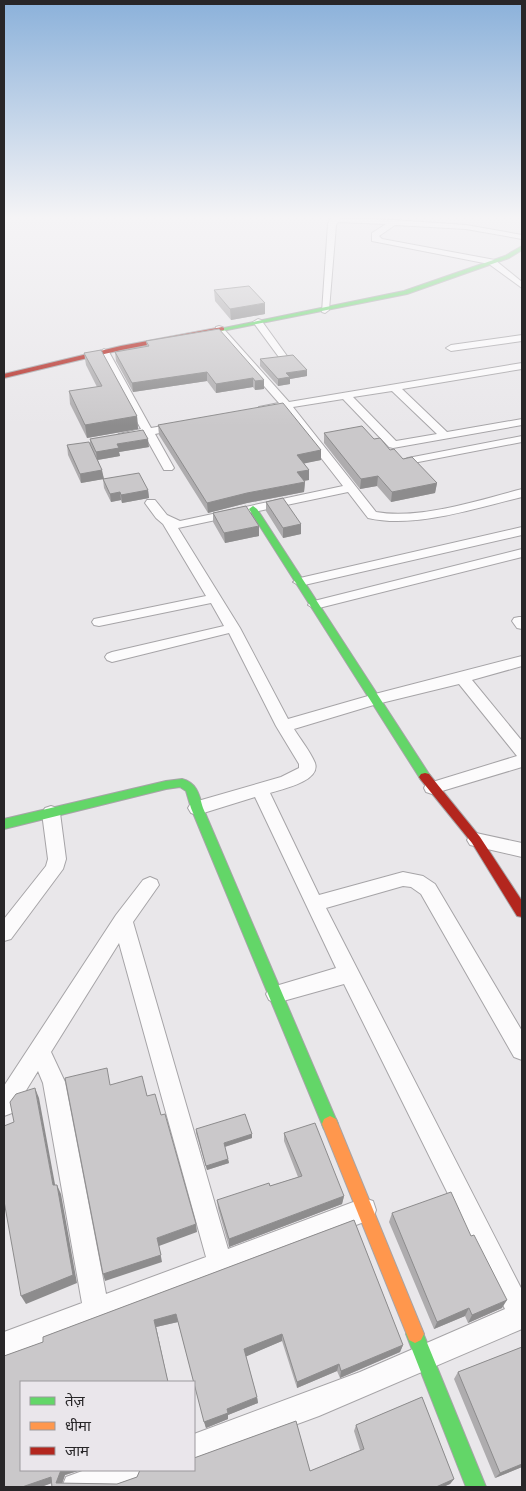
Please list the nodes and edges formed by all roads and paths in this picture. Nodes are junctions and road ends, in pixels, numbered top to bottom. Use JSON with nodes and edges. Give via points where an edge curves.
{"nodes":[{"id":1,"x":328,"y":288,"type":"edge"},
{"id":2,"x":420,"y":288,"type":"edge"},
{"id":3,"x":325,"y":310,"type":"junction"},
{"id":4,"x":258,"y":322,"type":"junction"},
{"id":5,"x":219,"y":328,"type":"junction"},
{"id":6,"x":522,"y":338,"type":"edge"},
{"id":7,"x":451,"y":348,"type":"dead end"},
{"id":8,"x":104,"y":352,"type":"junction"},
{"id":9,"x":284,"y":358,"type":"edge"},
{"id":10,"x":522,"y":366,"type":"edge"},
{"id":11,"x":4,"y":376,"type":"edge"},
{"id":12,"x":394,"y":387,"type":"junction"},
{"id":13,"x":345,"y":395,"type":"junction"},
{"id":14,"x":284,"y":404,"type":"junction"},
{"id":15,"x":255,"y":410,"type":"edge"},
{"id":16,"x":522,"y":422,"type":"edge"},
{"id":17,"x":187,"y":424,"type":"edge"},
{"id":18,"x":148,"y":432,"type":"junction"},
{"id":19,"x":445,"y":436,"type":"junction"},
{"id":20,"x":112,"y":438,"type":"edge"},
{"id":21,"x":522,"y":439,"type":"edge"},
{"id":22,"x":408,"y":461,"type":"edge"},
{"id":23,"x":168,"y":468,"type":"dead end"},
{"id":24,"x":352,"y":488,"type":"junction"},
{"id":25,"x":522,"y":494,"type":"edge"},
{"id":26,"x":151,"y":503,"type":"dead end"},
{"id":27,"x":253,"y":509,"type":"junction"},
{"id":28,"x":169,"y":524,"type":"junction"},
{"id":29,"x":522,"y":531,"type":"edge"},
{"id":30,"x":522,"y":553,"type":"edge"},
{"id":31,"x":300,"y":582,"type":"junction"},
{"id":32,"x":215,"y":598,"type":"junction"},
{"id":33,"x":315,"y":605,"type":"junction"},
{"id":34,"x":99,"y":622,"type":"dead end"},
{"id":35,"x":233,"y":628,"type":"junction"},
{"id":36,"x":112,"y":658,"type":"dead end"},
{"id":37,"x":522,"y":661,"type":"edge"},
{"id":38,"x":462,"y":678,"type":"junction"},
{"id":39,"x":375,"y":698,"type":"junction"},
{"id":40,"x":284,"y":726,"type":"junction"},
{"id":41,"x":522,"y":752,"type":"edge"},
{"id":42,"x":522,"y":761,"type":"edge"},
{"id":43,"x":432,"y":788,"type":"junction"},
{"id":44,"x":260,"y":790,"type":"junction"},
{"id":45,"x":197,"y":808,"type":"junction"},
{"id":46,"x":51,"y":813,"type":"junction"},
{"id":47,"x":4,"y":824,"type":"edge"},
{"id":48,"x":476,"y":840,"type":"junction"},
{"id":49,"x":522,"y":850,"type":"edge"},
{"id":50,"x":150,"y":885,"type":"dead end"},
{"id":51,"x":314,"y":904,"type":"junction"},
{"id":52,"x":522,"y":912,"type":"edge"},
{"id":53,"x":123,"y":921,"type":"junction"},
{"id":54,"x":4,"y":932,"type":"edge"},
{"id":55,"x":350,"y":973,"type":"junction"},
{"id":56,"x":276,"y":994,"type":"junction"},
{"id":57,"x":40,"y":1050,"type":"junction"},
{"id":58,"x":522,"y":1050,"type":"edge"},
{"id":59,"x":4,"y":1105,"type":"edge"},
{"id":60,"x":364,"y":1210,"type":"junction"},
{"id":61,"x":220,"y":1264,"type":"junction"},
{"id":62,"x":96,"y":1311,"type":"junction"},
{"id":63,"x":522,"y":1315,"type":"edge"},
{"id":64,"x":4,"y":1346,"type":"edge"},
{"id":65,"x":424,"y":1360,"type":"junction"},
{"id":66,"x":195,"y":1448,"type":"edge"},
{"id":67,"x":126,"y":1471,"type":"edge"},
{"id":68,"x":470,"y":1486,"type":"edge"},
{"id":69,"x":76,"y":1487,"type":"edge"}],
"edges":[{"from":1,"to":3,"type":"street"},
{"from":2,"to":3,"type":"street"},
{"from":3,"to":4,"type":"street"},
{"from":4,"to":5,"type":"street"},
{"from":4,"to":9,"type":"street"},
{"from":5,"to":8,"type":"street"},
{"from":5,"to":14,"type":"street"},
{"from":6,"to":7,"type":"street"},
{"from":8,"to":11,"type":"street"},
{"from":8,"to":18,"type":"street"},
{"from":10,"to":12,"type":"street"},
{"from":12,"to":13,"type":"street"},
{"from":12,"to":19,"type":"street"},
{"from":13,"to":14,"type":"street"},
{"from":13,"to":19,"type":"street","via":[[393,445]]},
{"from":14,"to":15,"type":"street"},
{"from":14,"to":24,"type":"street"},
{"from":16,"to":19,"type":"street"},
{"from":17,"to":18,"type":"street"},
{"from":18,"to":20,"type":"street"},
{"from":18,"to":23,"type":"street"},
{"from":21,"to":22,"type":"street"},
{"from":24,"to":25,"type":"street","via":[[372,515],[381,518],[413,516]]},
{"from":24,"to":27,"type":"street"},
{"from":26,"to":28,"type":"street"},
{"from":27,"to":28,"type":"street","via":[[189,524]]},
{"from":27,"to":31,"type":"street"},
{"from":28,"to":32,"type":"street"},
{"from":29,"to":31,"type":"street"},
{"from":30,"to":33,"type":"street"},
{"from":31,"to":33,"type":"street"},
{"from":32,"to":34,"type":"street"},
{"from":32,"to":35,"type":"street"},
{"from":33,"to":39,"type":"street"},
{"from":35,"to":36,"type":"street"},
{"from":35,"to":40,"type":"street"},
{"from":37,"to":38,"type":"street"},
{"from":38,"to":39,"type":"street"},
{"from":38,"to":41,"type":"street"},
{"from":39,"to":40,"type":"street"},
{"from":39,"to":43,"type":"street"},
{"from":40,"to":44,"type":"street","via":[[307,764],[307,771],[287,782]]},
{"from":42,"to":43,"type":"street"},
{"from":43,"to":48,"type":"street"},
{"from":44,"to":45,"type":"street"},
{"from":44,"to":51,"type":"street"},
{"from":45,"to":46,"type":"street","via":[[191,788],[182,783]]},
{"from":45,"to":56,"type":"street"},
{"from":46,"to":47,"type":"street"},
{"from":46,"to":54,"type":"street","via":[[57,859],[54,869]]},
{"from":48,"to":49,"type":"street"},
{"from":48,"to":52,"type":"street"},
{"from":50,"to":53,"type":"street"},
{"from":51,"to":55,"type":"street"},
{"from":51,"to":58,"type":"street","via":[[403,879],[420,882],[428,888]]},
{"from":53,"to":57,"type":"street"},
{"from":53,"to":61,"type":"street"},
{"from":55,"to":56,"type":"street"},
{"from":55,"to":63,"type":"street"},
{"from":56,"to":60,"type":"street"},
{"from":57,"to":59,"type":"street"},
{"from":57,"to":62,"type":"street","via":[[54,1082]]},
{"from":60,"to":61,"type":"street"},
{"from":60,"to":65,"type":"street"},
{"from":61,"to":62,"type":"street"},
{"from":62,"to":64,"type":"street"},
{"from":63,"to":65,"type":"street"},
{"from":65,"to":66,"type":"street","via":[[269,1423]]},
{"from":65,"to":68,"type":"street"},
{"from":67,"to":69,"type":"street"}]}
